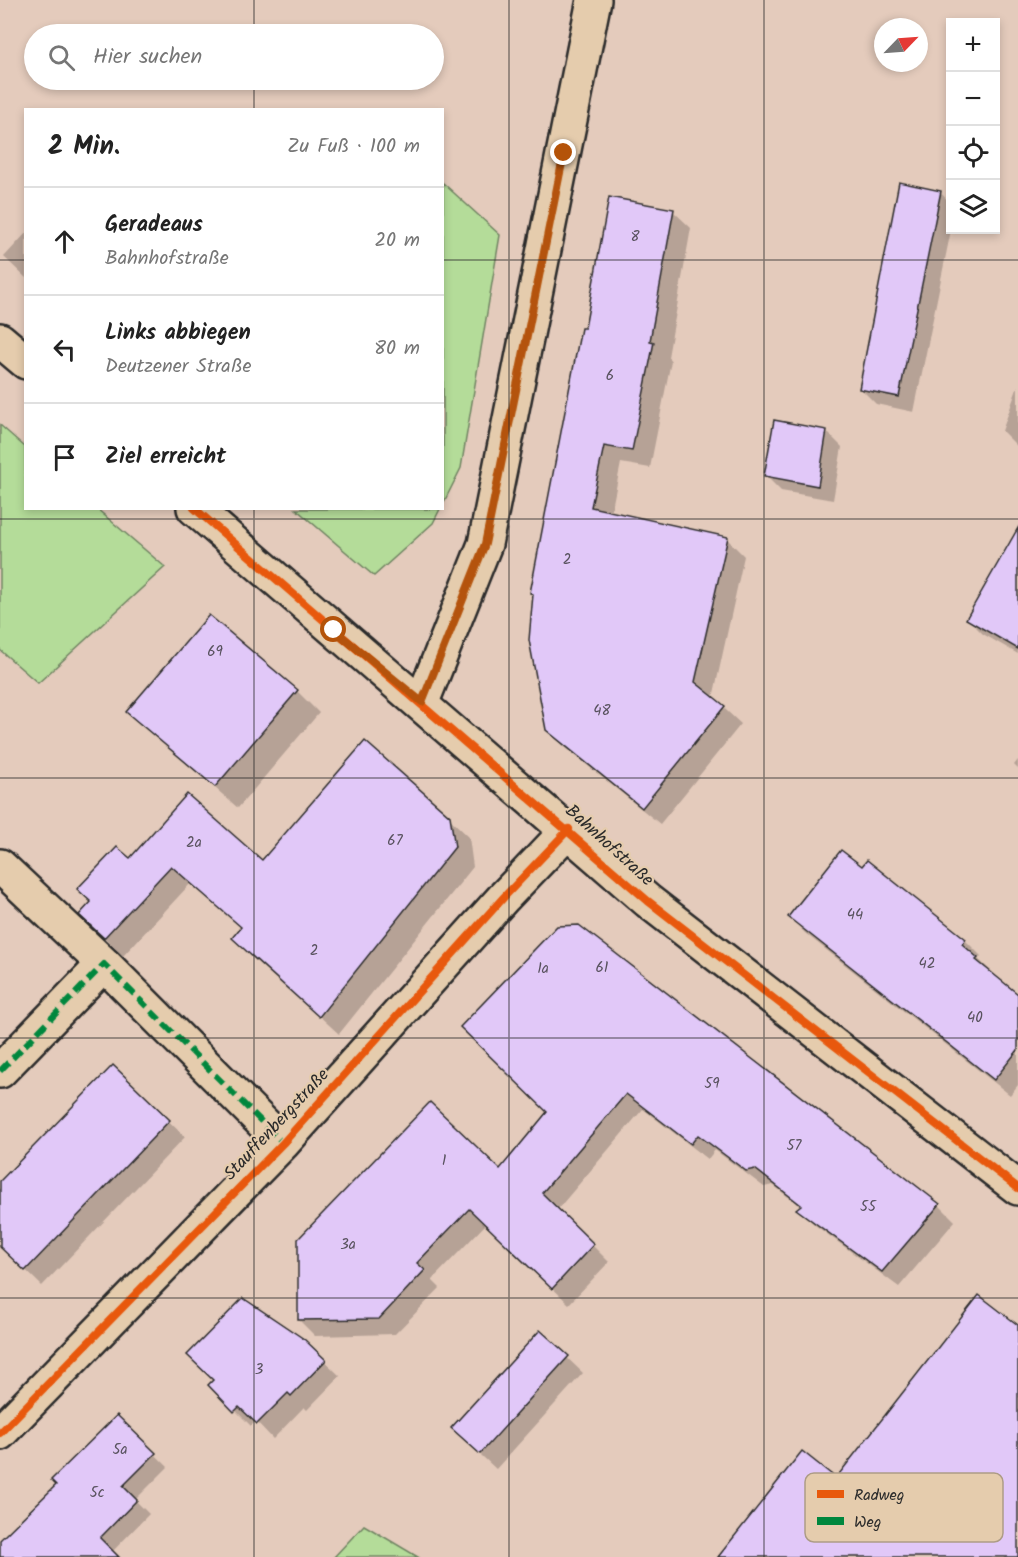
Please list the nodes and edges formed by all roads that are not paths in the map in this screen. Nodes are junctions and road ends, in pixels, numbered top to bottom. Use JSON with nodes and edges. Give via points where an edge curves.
{"nodes":[{"id":1,"x":594,"y":0,"type":"edge"},
{"id":2,"x":0,"y":340,"type":"edge"},
{"id":3,"x":24,"y":360,"type":"edge"},
{"id":4,"x":196,"y":510,"type":"edge"},
{"id":5,"x":422,"y":702,"type":"junction"},
{"id":6,"x":569,"y":829,"type":"junction"},
{"id":7,"x":0,"y":866,"type":"edge"},
{"id":8,"x":104,"y":964,"type":"junction"},
{"id":9,"x":0,"y":1071,"type":"edge"},
{"id":10,"x":284,"y":1143,"type":"junction"},
{"id":11,"x":1018,"y":1188,"type":"edge"},
{"id":12,"x":0,"y":1432,"type":"edge"}],
"edges":[{"from":1,"to":5,"type":"street","via":[[485,544]]},
{"from":2,"to":3,"type":"street"},
{"from":4,"to":5,"type":"street","name":"Bahnhofstraße"},
{"from":5,"to":6,"type":"street","name":"Bahnhofstraße"},
{"from":6,"to":10,"type":"street","name":"Stauffenbergstraße"},
{"from":6,"to":11,"type":"street","name":"Bahnhofstraße","via":[[648,901]]},
{"from":7,"to":8,"type":"street","name":"Stauffenbergstraße"},
{"from":8,"to":9,"type":"street"},
{"from":8,"to":10,"type":"street","name":"Stauffenbergstraße"},
{"from":10,"to":12,"type":"street","name":"Stauffenbergstraße"}]}
